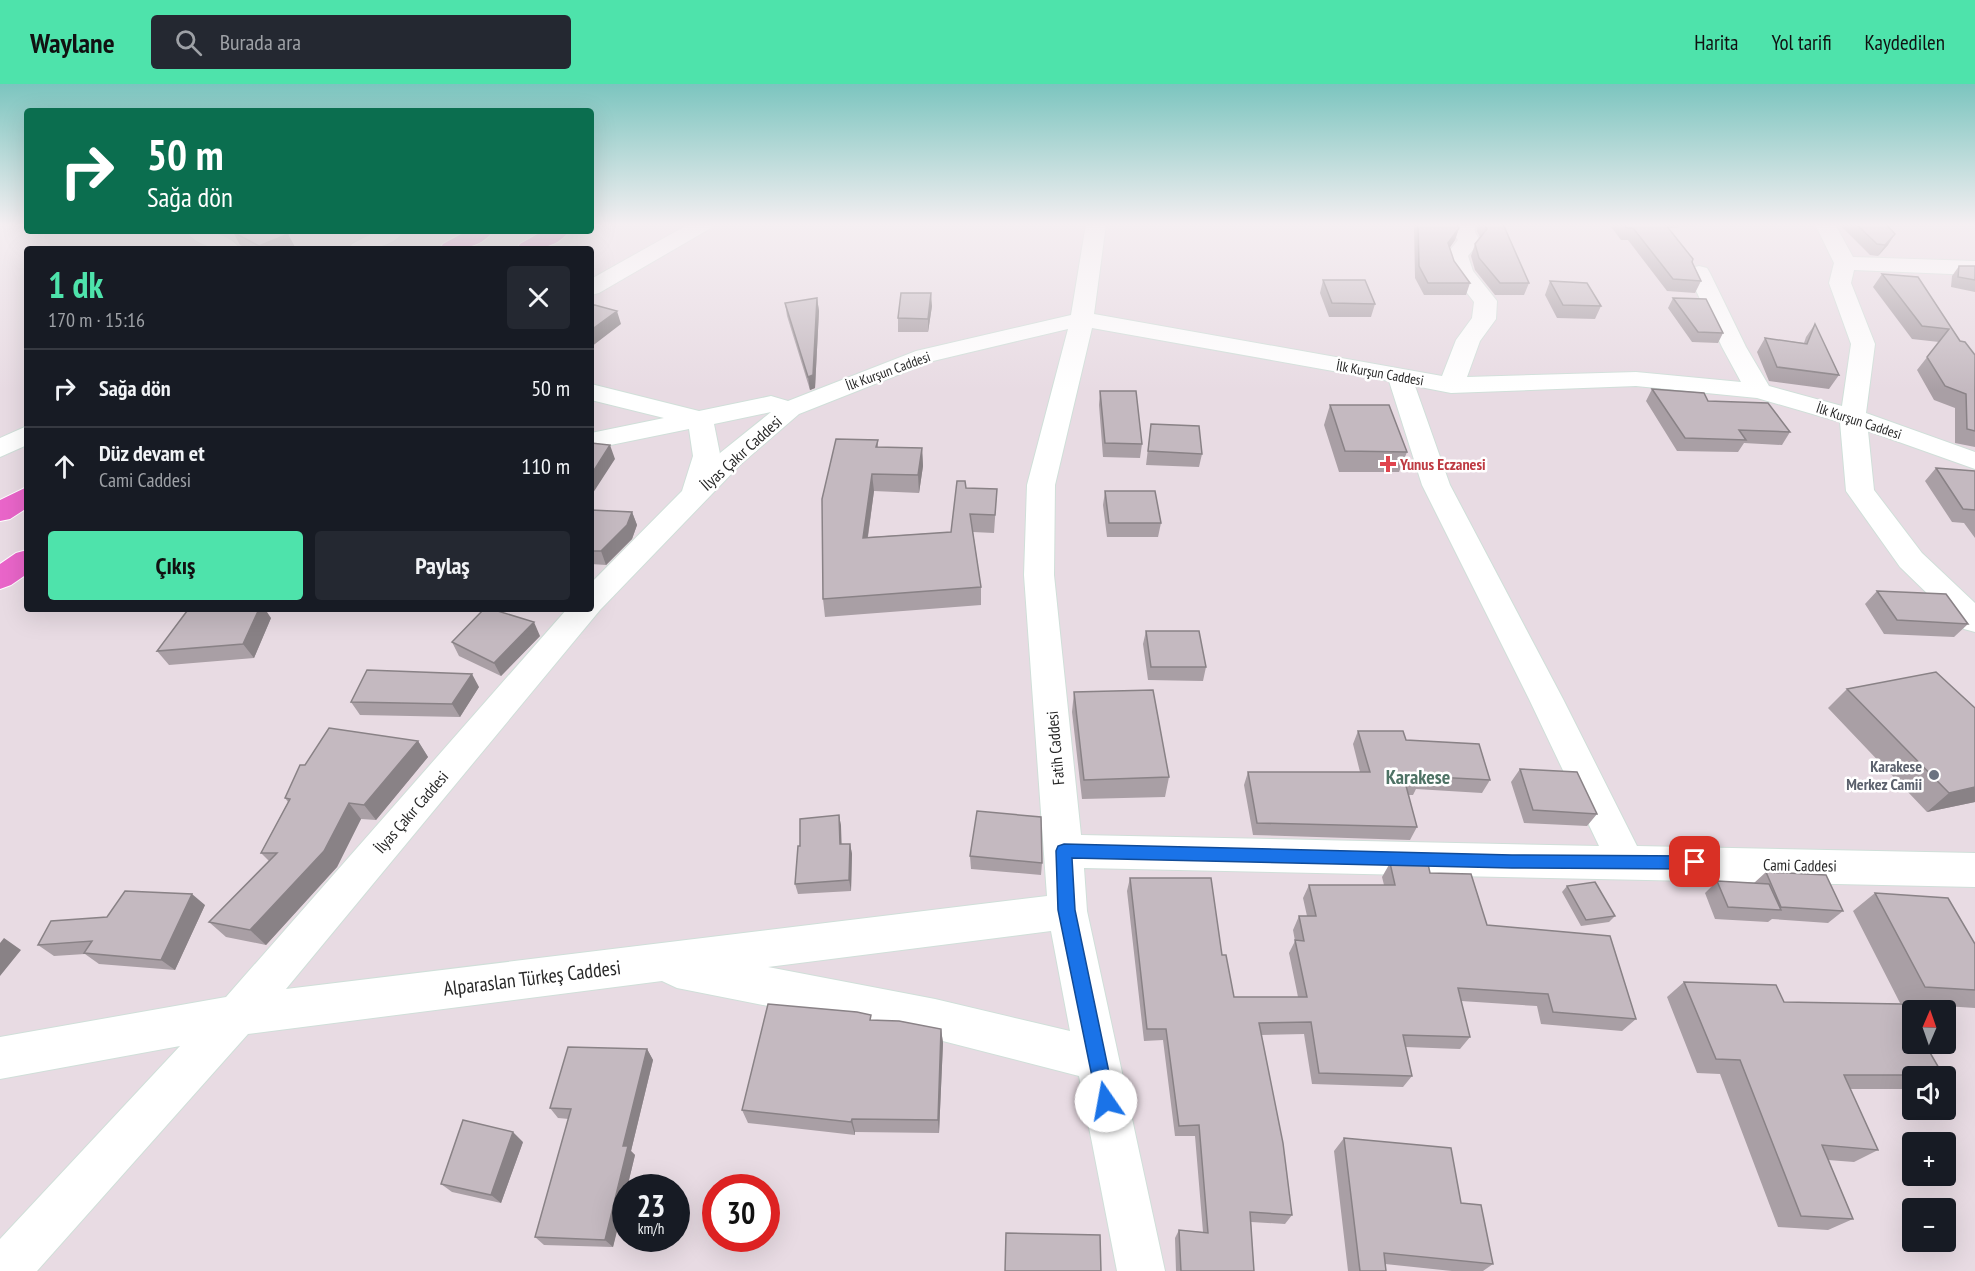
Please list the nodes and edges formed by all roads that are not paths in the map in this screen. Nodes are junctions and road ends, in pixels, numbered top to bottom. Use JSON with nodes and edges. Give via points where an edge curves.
{"nodes":[{"id":1,"x":1088,"y":279,"type":"edge"},
{"id":2,"x":1468,"y":279,"type":"edge"},
{"id":3,"x":1702,"y":279,"type":"edge"},
{"id":4,"x":1841,"y":279,"type":"edge"},
{"id":5,"x":1082,"y":319,"type":"junction"},
{"id":6,"x":1400,"y":378,"type":"junction"},
{"id":7,"x":1451,"y":385,"type":"junction"},
{"id":8,"x":1760,"y":391,"type":"junction"},
{"id":9,"x":594,"y":393,"type":"edge"},
{"id":10,"x":790,"y":409,"type":"junction"},
{"id":11,"x":1853,"y":417,"type":"junction"},
{"id":12,"x":699,"y":419,"type":"junction"},
{"id":13,"x":24,"y":436,"type":"edge"},
{"id":14,"x":594,"y":440,"type":"edge"},
{"id":15,"x":0,"y":449,"type":"edge"},
{"id":16,"x":1975,"y":461,"type":"edge"},
{"id":17,"x":694,"y":496,"type":"junction"},
{"id":18,"x":24,"y":498,"type":"edge"},
{"id":19,"x":0,"y":512,"type":"edge"},
{"id":20,"x":24,"y":562,"type":"edge"},
{"id":21,"x":0,"y":578,"type":"edge"},
{"id":22,"x":594,"y":595,"type":"edge"},
{"id":23,"x":579,"y":612,"type":"edge"},
{"id":24,"x":1975,"y":621,"type":"edge"},
{"id":25,"x":1064,"y":851,"type":"junction"},
{"id":26,"x":1625,"y":861,"type":"junction"},
{"id":27,"x":1975,"y":870,"type":"edge"},
{"id":28,"x":1066,"y":910,"type":"junction"},
{"id":29,"x":649,"y":963,"type":"junction"},
{"id":30,"x":237,"y":1015,"type":"junction"},
{"id":31,"x":0,"y":1058,"type":"edge"},
{"id":32,"x":1097,"y":1059,"type":"junction"},
{"id":33,"x":4,"y":1271,"type":"edge"},
{"id":34,"x":1142,"y":1271,"type":"edge"}],
"edges":[{"from":1,"to":5,"type":"street","name":"Fatih Caddesi"},
{"from":2,"to":7,"type":"street","via":[[1486,301],[1484,319],[1468,339]]},
{"from":3,"to":8,"type":"street"},
{"from":4,"to":11,"type":"street","via":[[1863,344]]},
{"from":5,"to":6,"type":"street","name":"İlk Kurşun Caddesi"},
{"from":5,"to":10,"type":"street","name":"İlk Kurşun Caddesi","via":[[925,356]]},
{"from":5,"to":25,"type":"street","name":"Fatih Caddesi","via":[[1041,485],[1039,574]]},
{"from":6,"to":7,"type":"street","name":"İlk Kurşun Caddesi"},
{"from":6,"to":26,"type":"street","via":[[1436,485]]},
{"from":7,"to":8,"type":"street","name":"İlk Kurşun Caddesi","via":[[1636,379]]},
{"from":8,"to":11,"type":"street","name":"İlk Kurşun Caddesi"},
{"from":9,"to":12,"type":"street"},
{"from":10,"to":12,"type":"street","via":[[771,404]]},
{"from":10,"to":17,"type":"street","name":"İlyas Çakır Caddesi","via":[[730,459]]},
{"from":11,"to":16,"type":"street","name":"İlk Kurşun Caddesi"},
{"from":11,"to":24,"type":"street","via":[[1860,491],[1911,560]]},
{"from":12,"to":14,"type":"street"},
{"from":12,"to":17,"type":"street","via":[[708,455]]},
{"from":13,"to":15,"type":"street"},
{"from":17,"to":22,"type":"street","name":"İlyas Çakır Caddesi"},
{"from":18,"to":19,"type":"highway"},
{"from":20,"to":21,"type":"highway"},
{"from":23,"to":30,"type":"street","name":"İlyas Çakır Caddesi"},
{"from":25,"to":26,"type":"street","name":"Cami Caddesi","via":[[1512,862]]},
{"from":25,"to":28,"type":"street","name":"Fatih Caddesi"},
{"from":26,"to":27,"type":"street","name":"Cami Caddesi"},
{"from":28,"to":29,"type":"street","name":"Alparaslan Türkeş Caddesi"},
{"from":28,"to":32,"type":"street","name":"Fatih Caddesi"},
{"from":29,"to":30,"type":"street","name":"Alparaslan Türkeş Caddesi"},
{"from":29,"to":32,"type":"street","via":[[935,1019]]},
{"from":30,"to":31,"type":"street","name":"Alparaslan Türkeş Caddesi"},
{"from":30,"to":33,"type":"street","name":"İlyas Çakır Caddesi"},
{"from":32,"to":34,"type":"street","name":"Fatih Caddesi"}]}
